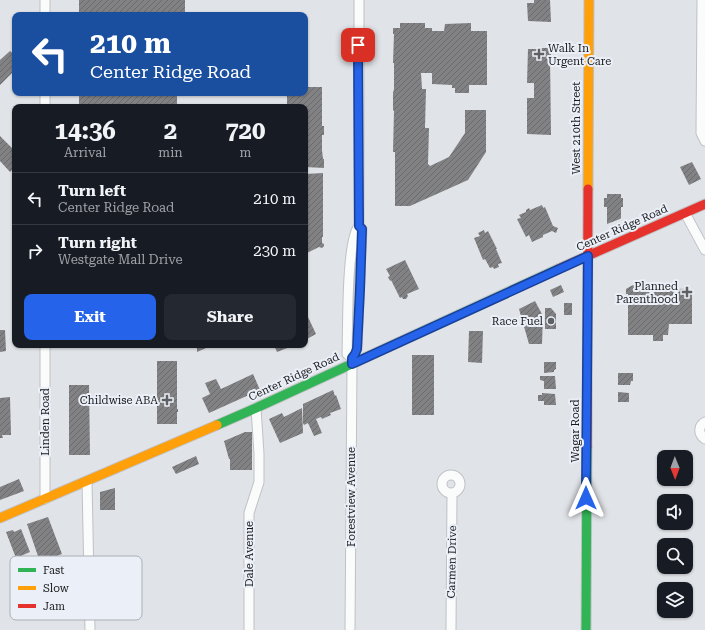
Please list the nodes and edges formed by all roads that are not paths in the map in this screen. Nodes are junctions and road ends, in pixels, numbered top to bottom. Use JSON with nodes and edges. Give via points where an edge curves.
{"nodes":[{"id":1,"x":45,"y":0,"type":"edge"},
{"id":2,"x":358,"y":0,"type":"edge"},
{"id":3,"x":589,"y":0,"type":"edge"},
{"id":4,"x":702,"y":0,"type":"edge"},
{"id":5,"x":45,"y":12,"type":"edge"},
{"id":6,"x":705,"y":141,"type":"edge"},
{"id":7,"x":705,"y":204,"type":"edge"},
{"id":8,"x":684,"y":213,"type":"junction"},
{"id":9,"x":705,"y":250,"type":"edge"},
{"id":10,"x":588,"y":256,"type":"junction"},
{"id":11,"x":45,"y":348,"type":"edge"},
{"id":12,"x":352,"y":361,"type":"junction"},
{"id":13,"x":256,"y":408,"type":"junction"},
{"id":14,"x":705,"y":422,"type":"edge"},
{"id":15,"x":705,"y":439,"type":"edge"},
{"id":16,"x":87,"y":482,"type":"junction"},
{"id":17,"x":452,"y":494,"type":"dead end"},
{"id":18,"x":45,"y":499,"type":"junction"},
{"id":19,"x":0,"y":518,"type":"edge"},
{"id":20,"x":88,"y":556,"type":"edge"},
{"id":21,"x":90,"y":620,"type":"edge"},
{"id":22,"x":90,"y":630,"type":"edge"},
{"id":23,"x":249,"y":630,"type":"edge"},
{"id":24,"x":350,"y":630,"type":"edge"},
{"id":25,"x":451,"y":630,"type":"edge"},
{"id":26,"x":586,"y":630,"type":"edge"}],
"edges":[{"from":1,"to":5,"type":"street"},
{"from":2,"to":12,"type":"street","name":"Forestview Avenue","via":[[359,226],[362,229],[357,349]]},
{"from":3,"to":10,"type":"main road","name":"West 210th Street"},
{"from":4,"to":6,"type":"street","via":[[701,132]]},
{"from":7,"to":8,"type":"main road","name":"Center Ridge Road"},
{"from":8,"to":9,"type":"street"},
{"from":8,"to":10,"type":"main road","name":"Center Ridge Road"},
{"from":10,"to":12,"type":"main road","name":"Center Ridge Road"},
{"from":10,"to":26,"type":"main road","name":"Wagar Road"},
{"from":11,"to":18,"type":"street","name":"Linden Road"},
{"from":12,"to":13,"type":"main road","name":"Center Ridge Road"},
{"from":12,"to":24,"type":"street","name":"Forestview Avenue"},
{"from":13,"to":16,"type":"main road","name":"Center Ridge Road"},
{"from":13,"to":23,"type":"street","name":"Dale Avenue","via":[[259,454],[258,482],[249,513]]},
{"from":14,"to":15,"type":"street","via":[[699,430]]},
{"from":16,"to":18,"type":"main road","name":"Center Ridge Road"},
{"from":16,"to":20,"type":"street"},
{"from":17,"to":25,"type":"street","name":"Carmen Drive"},
{"from":18,"to":19,"type":"main road","name":"Center Ridge Road"},
{"from":21,"to":22,"type":"street"}]}
